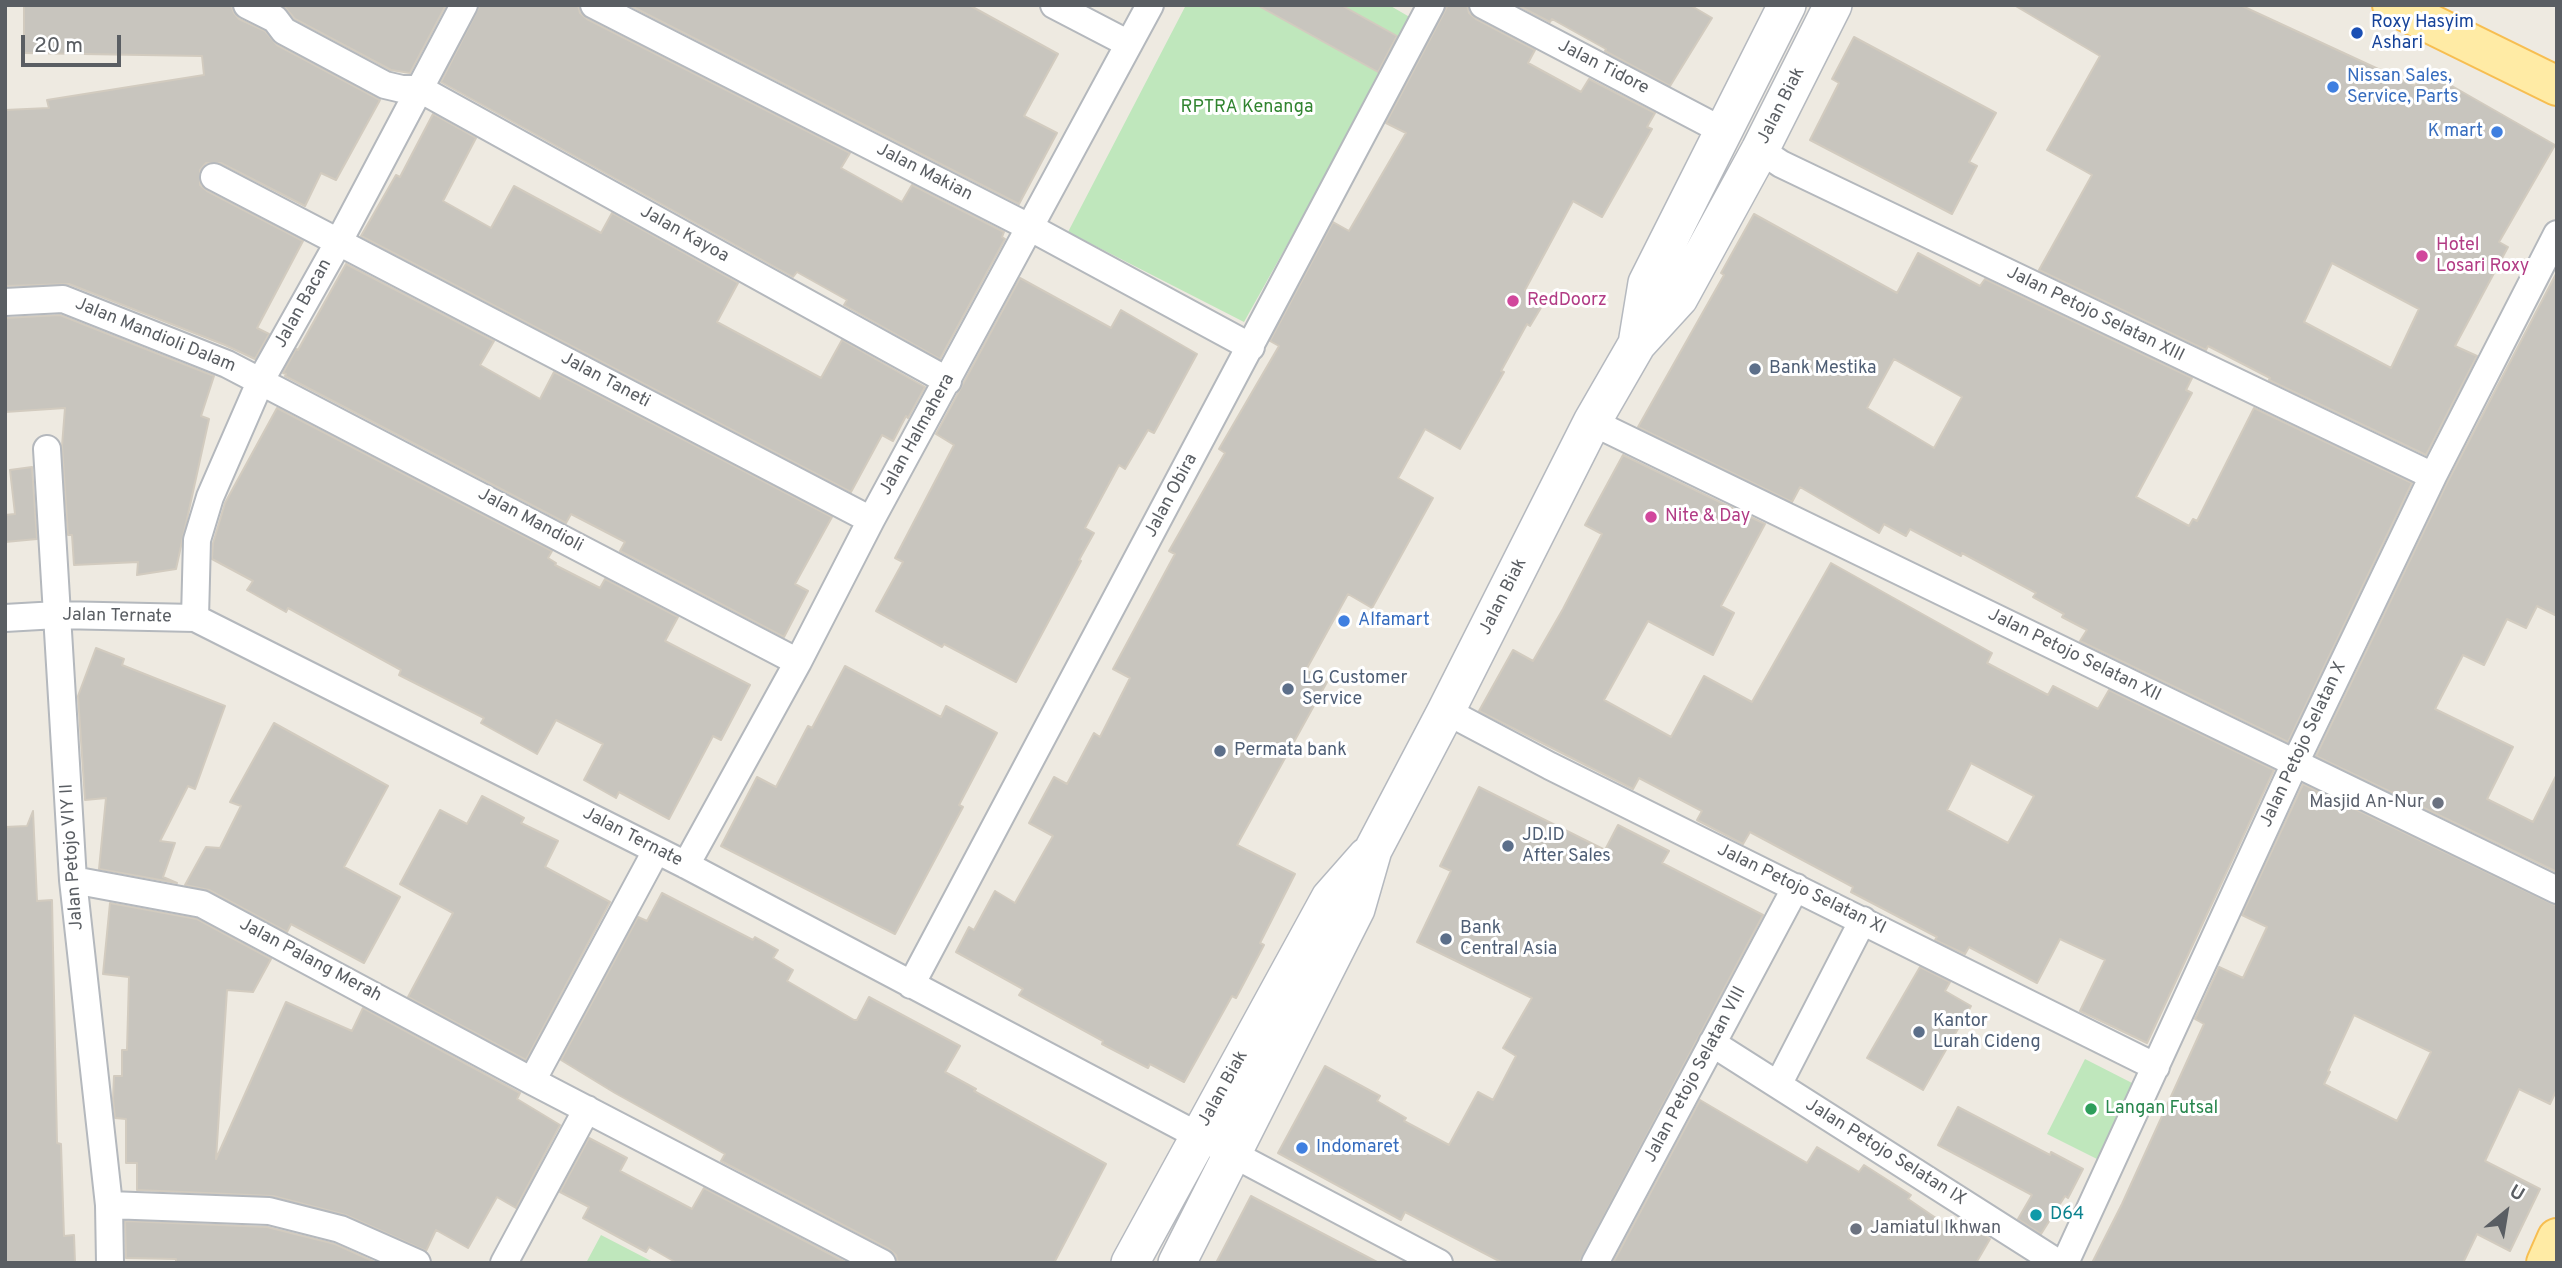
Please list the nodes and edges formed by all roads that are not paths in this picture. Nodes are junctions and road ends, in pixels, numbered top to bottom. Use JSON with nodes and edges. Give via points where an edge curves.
{"nodes":[{"id":1,"x":247,"y":5,"type":"edge"},
{"id":2,"x":464,"y":5,"type":"edge"},
{"id":3,"x":594,"y":5,"type":"edge"},
{"id":4,"x":1054,"y":5,"type":"edge"},
{"id":5,"x":1150,"y":5,"type":"edge"},
{"id":6,"x":1431,"y":5,"type":"edge"},
{"id":7,"x":1483,"y":5,"type":"edge"},
{"id":8,"x":1787,"y":5,"type":"edge"},
{"id":9,"x":1833,"y":5,"type":"edge"},
{"id":10,"x":2392,"y":5,"type":"edge"},
{"id":11,"x":1129,"y":44,"type":"junction"},
{"id":12,"x":2557,"y":86,"type":"edge"},
{"id":13,"x":420,"y":89,"type":"junction"},
{"id":14,"x":1723,"y":131,"type":"junction"},
{"id":15,"x":1760,"y":150,"type":"junction"},
{"id":16,"x":214,"y":177,"type":"dead end"},
{"id":17,"x":1031,"y":228,"type":"junction"},
{"id":18,"x":2557,"y":234,"type":"edge"},
{"id":19,"x":338,"y":243,"type":"junction"},
{"id":20,"x":5,"y":302,"type":"edge"},
{"id":21,"x":1637,"y":344,"type":"junction"},
{"id":22,"x":1251,"y":347,"type":"junction"},
{"id":23,"x":261,"y":380,"type":"junction"},
{"id":24,"x":948,"y":381,"type":"junction"},
{"id":25,"x":1592,"y":422,"type":"junction"},
{"id":26,"x":47,"y":449,"type":"dead end"},
{"id":27,"x":2432,"y":476,"type":"junction"},
{"id":28,"x":871,"y":520,"type":"junction"},
{"id":29,"x":57,"y":615,"type":"junction"},
{"id":30,"x":5,"y":618,"type":"edge"},
{"id":31,"x":195,"y":618,"type":"junction"},
{"id":32,"x":798,"y":662,"type":"junction"},
{"id":33,"x":1446,"y":711,"type":"junction"},
{"id":34,"x":2295,"y":764,"type":"junction"},
{"id":35,"x":1373,"y":850,"type":"junction"},
{"id":36,"x":656,"y":851,"type":"junction"},
{"id":37,"x":686,"y":865,"type":"junction"},
{"id":38,"x":73,"y":880,"type":"junction"},
{"id":39,"x":1796,"y":887,"type":"junction"},
{"id":40,"x":2557,"y":890,"type":"edge"},
{"id":41,"x":1863,"y":920,"type":"junction"},
{"id":42,"x":911,"y":985,"type":"junction"},
{"id":43,"x":1712,"y":1043,"type":"junction"},
{"id":44,"x":2156,"y":1067,"type":"junction"},
{"id":45,"x":532,"y":1081,"type":"junction"},
{"id":46,"x":1778,"y":1085,"type":"junction"},
{"id":47,"x":587,"y":1110,"type":"junction"},
{"id":48,"x":1198,"y":1137,"type":"junction"},
{"id":49,"x":1232,"y":1154,"type":"junction"},
{"id":50,"x":109,"y":1205,"type":"junction"},
{"id":51,"x":2557,"y":1238,"type":"edge"},
{"id":52,"x":110,"y":1263,"type":"edge"},
{"id":53,"x":417,"y":1263,"type":"edge"},
{"id":54,"x":505,"y":1263,"type":"edge"},
{"id":55,"x":882,"y":1263,"type":"edge"},
{"id":56,"x":1130,"y":1263,"type":"edge"},
{"id":57,"x":1177,"y":1263,"type":"edge"},
{"id":58,"x":1439,"y":1263,"type":"edge"},
{"id":59,"x":1595,"y":1263,"type":"edge"},
{"id":60,"x":2058,"y":1263,"type":"edge"},
{"id":61,"x":2065,"y":1263,"type":"edge"},
{"id":62,"x":2546,"y":1263,"type":"edge"}],
"edges":[{"from":1,"to":13,"type":"street","via":[[275,19],[284,31],[385,85]]},
{"from":2,"to":13,"type":"street","name":"Jalan Bacan"},
{"from":3,"to":17,"type":"street","name":"Jalan Makian"},
{"from":4,"to":11,"type":"street"},
{"from":5,"to":11,"type":"street","name":"Jalan Halmahera"},
{"from":6,"to":22,"type":"street","name":"Jalan Obira"},
{"from":7,"to":14,"type":"street","name":"Jalan Tidore"},
{"from":8,"to":14,"type":"main road","name":"Jalan Biak"},
{"from":9,"to":15,"type":"main road","name":"Jalan Biak"},
{"from":10,"to":12,"type":"main road"},
{"from":11,"to":17,"type":"street","name":"Jalan Halmahera"},
{"from":13,"to":19,"type":"street","name":"Jalan Bacan"},
{"from":13,"to":24,"type":"street","name":"Jalan Kayoa"},
{"from":14,"to":21,"type":"main road","name":"Jalan Biak","via":[[1647,283]]},
{"from":15,"to":21,"type":"main road","name":"Jalan Biak","via":[[1679,298]]},
{"from":15,"to":27,"type":"street","name":"Jalan Petojo Selatan XIII"},
{"from":16,"to":19,"type":"street","name":"Jalan Taneti"},
{"from":17,"to":22,"type":"street","name":"Jalan Makian"},
{"from":17,"to":24,"type":"street","name":"Jalan Halmahera"},
{"from":18,"to":27,"type":"street","name":"Jalan Petojo Selatan X"},
{"from":19,"to":23,"type":"street","name":"Jalan Bacan"},
{"from":19,"to":28,"type":"street","name":"Jalan Taneti"},
{"from":20,"to":23,"type":"street","name":"Jalan Mandioli Dalam","via":[[63,299]]},
{"from":21,"to":25,"type":"main road","name":"Jalan Biak"},
{"from":22,"to":42,"type":"street","name":"Jalan Obira"},
{"from":23,"to":31,"type":"street","name":"Jalan Bacan","via":[[210,497],[197,540]]},
{"from":23,"to":32,"type":"street","name":"Jalan Mandioli"},
{"from":24,"to":28,"type":"street","name":"Jalan Halmahera"},
{"from":25,"to":33,"type":"main road","name":"Jalan Biak"},
{"from":25,"to":34,"type":"street","name":"Jalan Petojo Selatan XII"},
{"from":26,"to":29,"type":"street","name":"Jalan Petojo VIY II"},
{"from":27,"to":34,"type":"street","name":"Jalan Petojo Selatan X"},
{"from":28,"to":32,"type":"street","name":"Jalan Halmahera"},
{"from":29,"to":30,"type":"street","name":"Jalan Ternate"},
{"from":29,"to":31,"type":"street","name":"Jalan Ternate"},
{"from":29,"to":38,"type":"street","name":"Jalan Petojo VIY II"},
{"from":31,"to":36,"type":"street","name":"Jalan Ternate"},
{"from":32,"to":37,"type":"street","name":"Jalan Halmahera"},
{"from":33,"to":35,"type":"main road","name":"Jalan Biak"},
{"from":33,"to":39,"type":"street","name":"Jalan Petojo Selatan XI"},
{"from":34,"to":40,"type":"street","name":"Jalan Petojo Selatan XII"},
{"from":34,"to":44,"type":"street","name":"Jalan Petojo Selatan X"},
{"from":35,"to":48,"type":"main road","name":"Jalan Biak","via":[[1330,898]]},
{"from":35,"to":49,"type":"main road","name":"Jalan Biak","via":[[1356,909]]},
{"from":36,"to":37,"type":"street","name":"Jalan Ternate"},
{"from":36,"to":45,"type":"street"},
{"from":37,"to":42,"type":"street","name":"Jalan Ternate"},
{"from":38,"to":45,"type":"street","name":"Jalan Palang Merah","via":[[201,904]]},
{"from":38,"to":50,"type":"street","name":"Jalan Petojo VIY II"},
{"from":39,"to":41,"type":"street","name":"Jalan Petojo Selatan XI"},
{"from":39,"to":43,"type":"street","name":"Jalan Petojo Selatan VIII"},
{"from":41,"to":44,"type":"street","name":"Jalan Petojo Selatan XI"},
{"from":41,"to":46,"type":"street"},
{"from":42,"to":48,"type":"street","name":"Jalan Ternate"},
{"from":43,"to":46,"type":"street","name":"Jalan Petojo Selatan IX"},
{"from":43,"to":59,"type":"street","name":"Jalan Petojo Selatan VIII"},
{"from":44,"to":61,"type":"street","name":"Jalan Petojo Selatan X"},
{"from":45,"to":47,"type":"street","name":"Jalan Palang Merah"},
{"from":46,"to":60,"type":"street","name":"Jalan Petojo Selatan IX"},
{"from":47,"to":54,"type":"street"},
{"from":47,"to":55,"type":"street","name":"Jalan Palang Merah"},
{"from":48,"to":49,"type":"street","name":"Jalan Ternate"},
{"from":48,"to":56,"type":"main road","name":"Jalan Biak"},
{"from":49,"to":57,"type":"main road","name":"Jalan Biak"},
{"from":49,"to":58,"type":"street","name":"Jalan Ternate"},
{"from":50,"to":52,"type":"street","name":"Jalan Petojo VIY II"},
{"from":50,"to":53,"type":"street","via":[[269,1211],[340,1229]]},
{"from":51,"to":62,"type":"main road"}]}
